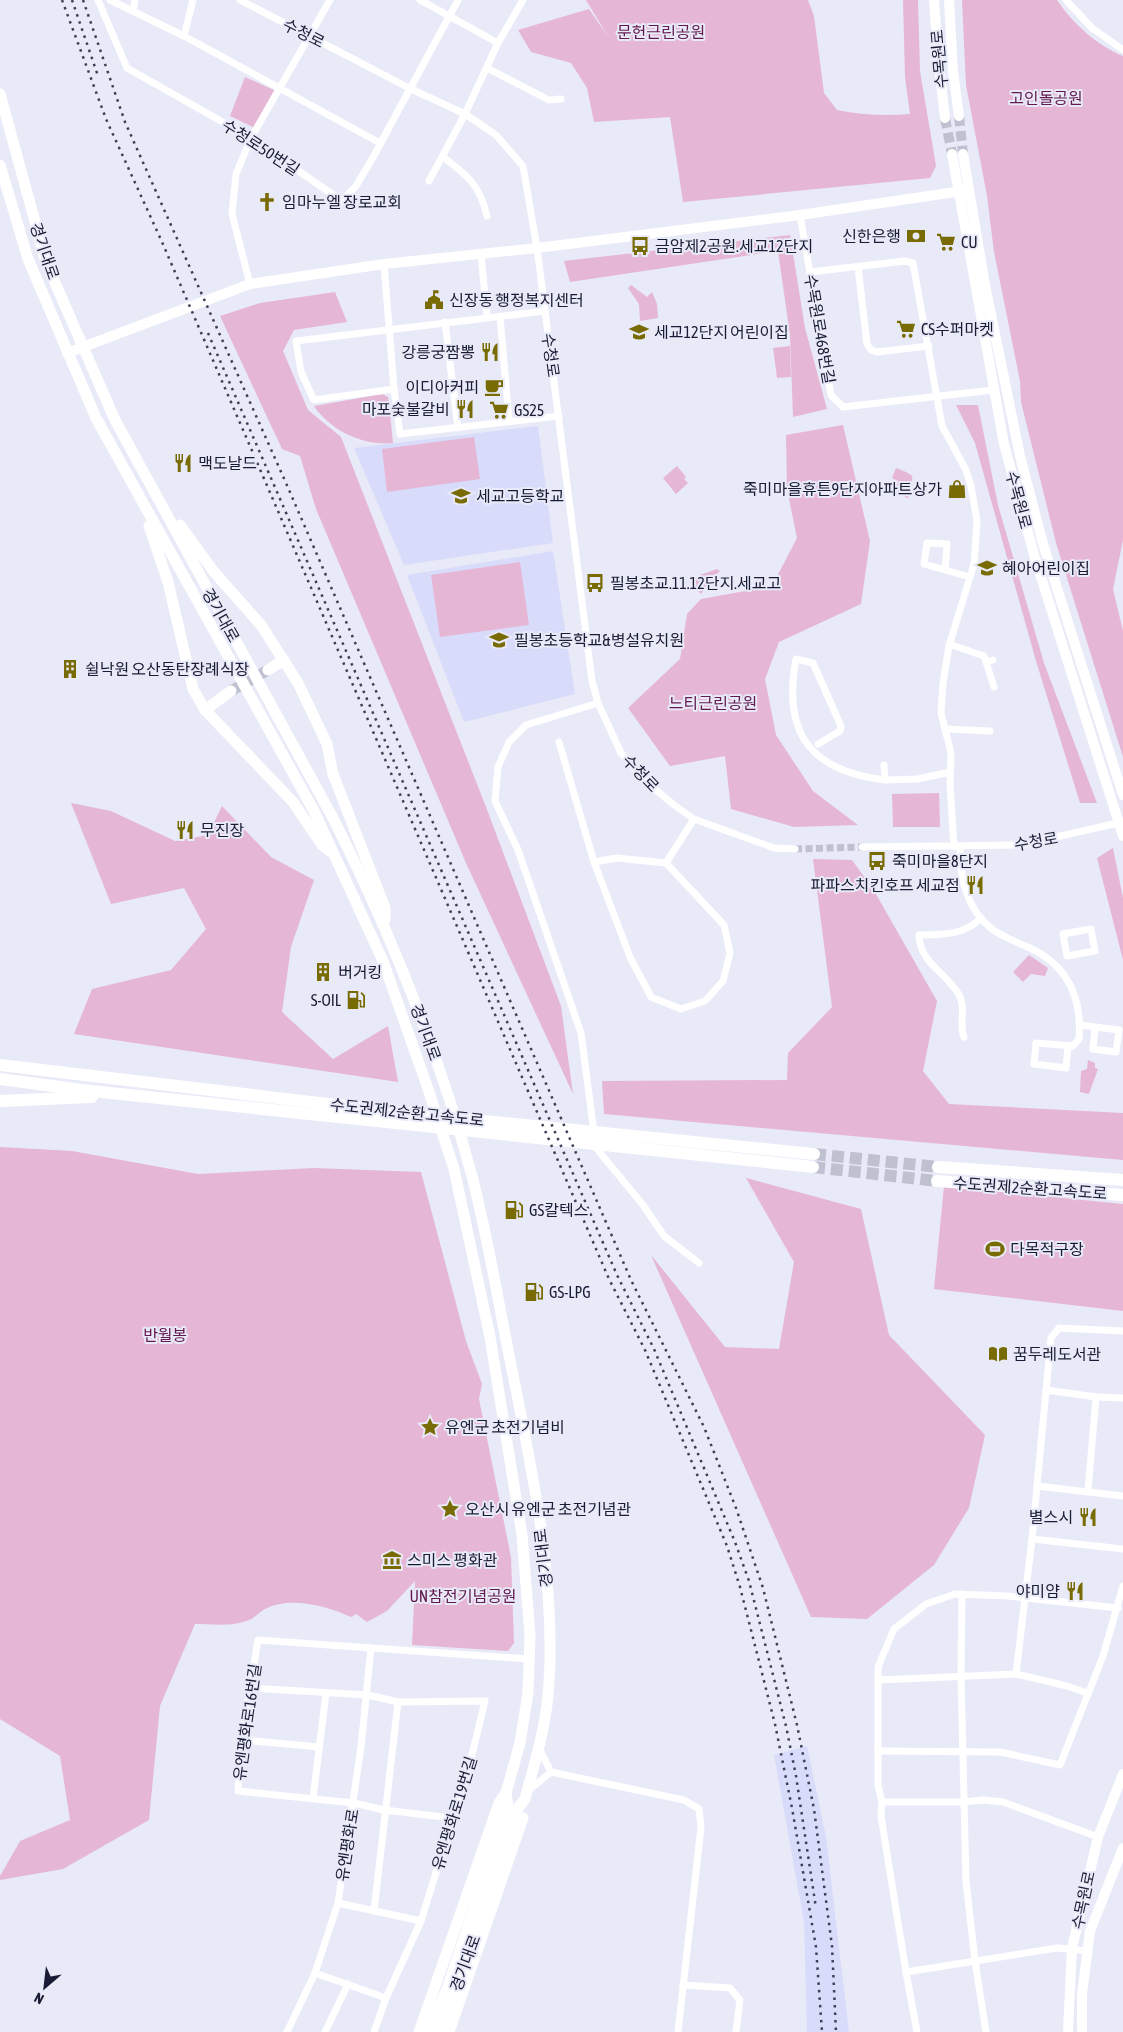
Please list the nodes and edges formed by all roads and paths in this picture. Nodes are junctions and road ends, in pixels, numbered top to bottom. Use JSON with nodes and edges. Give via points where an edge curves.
{"nodes":[{"id":1,"x":98,"y":0,"type":"edge"},
{"id":2,"x":110,"y":0,"type":"edge"},
{"id":3,"x":136,"y":0,"type":"edge"},
{"id":4,"x":193,"y":0,"type":"edge"},
{"id":5,"x":240,"y":0,"type":"edge"},
{"id":6,"x":330,"y":0,"type":"edge"},
{"id":7,"x":420,"y":0,"type":"edge"},
{"id":8,"x":458,"y":0,"type":"edge"},
{"id":9,"x":524,"y":0,"type":"edge"},
{"id":10,"x":934,"y":0,"type":"edge"},
{"id":11,"x":949,"y":0,"type":"edge"},
{"id":12,"x":1066,"y":0,"type":"edge"},
{"id":13,"x":133,"y":11,"type":"junction"},
{"id":14,"x":449,"y":17,"type":"junction"},
{"id":15,"x":184,"y":36,"type":"junction"},
{"id":16,"x":311,"y":36,"type":"junction"},
{"id":17,"x":498,"y":43,"type":"junction"},
{"id":18,"x":1123,"y":50,"type":"edge"},
{"id":19,"x":487,"y":68,"type":"junction"},
{"id":20,"x":281,"y":88,"type":"junction"},
{"id":21,"x":409,"y":88,"type":"junction"},
{"id":22,"x":0,"y":94,"type":"edge"},
{"id":23,"x":561,"y":99,"type":"dead end"},
{"id":24,"x":465,"y":114,"type":"junction"},
{"id":25,"x":960,"y":116,"type":"tunnel mouth"},
{"id":26,"x":945,"y":118,"type":"tunnel mouth"},
{"id":27,"x":251,"y":138,"type":"junction"},
{"id":28,"x":380,"y":143,"type":"junction"},
{"id":29,"x":952,"y":154,"type":"tunnel mouth"},
{"id":30,"x":963,"y":154,"type":"tunnel mouth"},
{"id":31,"x":443,"y":157,"type":"junction"},
{"id":32,"x":0,"y":165,"type":"edge"},
{"id":33,"x":429,"y":180,"type":"dead end"},
{"id":34,"x":964,"y":191,"type":"junction"},
{"id":35,"x":800,"y":214,"type":"junction"},
{"id":36,"x":487,"y":216,"type":"dead end"},
{"id":37,"x":537,"y":248,"type":"junction"},
{"id":38,"x":481,"y":254,"type":"junction"},
{"id":39,"x":384,"y":264,"type":"junction"},
{"id":40,"x":858,"y":267,"type":"junction"},
{"id":41,"x":810,"y":272,"type":"junction"},
{"id":42,"x":250,"y":284,"type":"junction"},
{"id":43,"x":545,"y":311,"type":"junction"},
{"id":44,"x":500,"y":316,"type":"junction"},
{"id":45,"x":487,"y":317,"type":"junction"},
{"id":46,"x":445,"y":322,"type":"junction"},
{"id":47,"x":390,"y":329,"type":"junction"},
{"id":48,"x":929,"y":346,"type":"junction"},
{"id":49,"x":84,"y":347,"type":"junction"},
{"id":50,"x":67,"y":353,"type":"junction"},
{"id":51,"x":394,"y":389,"type":"junction"},
{"id":52,"x":993,"y":390,"type":"junction"},
{"id":53,"x":937,"y":397,"type":"junction"},
{"id":54,"x":559,"y":416,"type":"junction"},
{"id":55,"x":509,"y":421,"type":"junction"},
{"id":56,"x":458,"y":428,"type":"junction"},
{"id":57,"x":159,"y":500,"type":"junction"},
{"id":58,"x":144,"y":507,"type":"junction"},
{"id":59,"x":945,"y":570,"type":"junction"},
{"id":60,"x":970,"y":576,"type":"junction"},
{"id":61,"x":950,"y":644,"type":"junction"},
{"id":62,"x":284,"y":660,"type":"junction"},
{"id":63,"x":268,"y":670,"type":"tunnel mouth"},
{"id":64,"x":994,"y":687,"type":"dead end"},
{"id":65,"x":231,"y":691,"type":"tunnel mouth"},
{"id":66,"x":598,"y":702,"type":"junction"},
{"id":67,"x":205,"y":710,"type":"junction"},
{"id":68,"x":946,"y":729,"type":"junction"},
{"id":69,"x":990,"y":731,"type":"dead end"},
{"id":70,"x":559,"y":742,"type":"dead end"},
{"id":71,"x":818,"y":744,"type":"dead end"},
{"id":72,"x":884,"y":765,"type":"dead end"},
{"id":73,"x":950,"y":772,"type":"junction"},
{"id":74,"x":885,"y":780,"type":"junction"},
{"id":75,"x":1123,"y":794,"type":"edge"},
{"id":76,"x":694,"y":819,"type":"junction"},
{"id":77,"x":1121,"y":822,"type":"edge"},
{"id":78,"x":1123,"y":836,"type":"edge"},
{"id":79,"x":862,"y":847,"type":"tunnel mouth"},
{"id":80,"x":957,"y":847,"type":"junction"},
{"id":81,"x":795,"y":849,"type":"tunnel mouth"},
{"id":82,"x":336,"y":857,"type":"junction"},
{"id":83,"x":594,"y":862,"type":"junction"},
{"id":84,"x":666,"y":863,"type":"junction"},
{"id":85,"x":981,"y":918,"type":"junction"},
{"id":86,"x":386,"y":929,"type":"junction"},
{"id":87,"x":1067,"y":956,"type":"junction"},
{"id":88,"x":1056,"y":965,"type":"junction"},
{"id":89,"x":1080,"y":1026,"type":"junction"},
{"id":90,"x":1095,"y":1027,"type":"junction"},
{"id":91,"x":964,"y":1037,"type":"dead end"},
{"id":92,"x":1068,"y":1046,"type":"junction"},
{"id":93,"x":0,"y":1065,"type":"edge"},
{"id":94,"x":0,"y":1079,"type":"edge"},
{"id":95,"x":0,"y":1102,"type":"edge"},
{"id":96,"x":260,"y":1108,"type":"junction"},
{"id":97,"x":613,"y":1139,"type":"junction"},
{"id":98,"x":814,"y":1154,"type":"tunnel mouth"},
{"id":99,"x":938,"y":1166,"type":"tunnel mouth"},
{"id":100,"x":813,"y":1167,"type":"tunnel mouth"},
{"id":101,"x":1123,"y":1180,"type":"edge"},
{"id":102,"x":937,"y":1181,"type":"tunnel mouth"},
{"id":103,"x":1123,"y":1195,"type":"edge"},
{"id":104,"x":699,"y":1263,"type":"dead end"},
{"id":105,"x":1123,"y":1331,"type":"edge"},
{"id":106,"x":1046,"y":1390,"type":"junction"},
{"id":107,"x":1096,"y":1397,"type":"junction"},
{"id":108,"x":1123,"y":1398,"type":"edge"},
{"id":109,"x":1037,"y":1486,"type":"junction"},
{"id":110,"x":1088,"y":1491,"type":"junction"},
{"id":111,"x":1123,"y":1496,"type":"edge"},
{"id":112,"x":1032,"y":1540,"type":"junction"},
{"id":113,"x":1123,"y":1549,"type":"edge"},
{"id":114,"x":1123,"y":1586,"type":"edge"},
{"id":115,"x":962,"y":1594,"type":"junction"},
{"id":116,"x":1025,"y":1598,"type":"junction"},
{"id":117,"x":1118,"y":1608,"type":"junction"},
{"id":118,"x":371,"y":1648,"type":"junction"},
{"id":119,"x":529,"y":1658,"type":"junction"},
{"id":120,"x":1016,"y":1674,"type":"junction"},
{"id":121,"x":960,"y":1675,"type":"junction"},
{"id":122,"x":878,"y":1680,"type":"junction"},
{"id":123,"x":250,"y":1688,"type":"junction"},
{"id":124,"x":326,"y":1692,"type":"junction"},
{"id":125,"x":1087,"y":1694,"type":"junction"},
{"id":126,"x":368,"y":1695,"type":"junction"},
{"id":127,"x":398,"y":1702,"type":"junction"},
{"id":128,"x":242,"y":1740,"type":"junction"},
{"id":129,"x":539,"y":1745,"type":"junction"},
{"id":130,"x":319,"y":1747,"type":"junction"},
{"id":131,"x":878,"y":1751,"type":"junction"},
{"id":132,"x":964,"y":1751,"type":"junction"},
{"id":133,"x":551,"y":1772,"type":"junction"},
{"id":134,"x":1123,"y":1774,"type":"edge"},
{"id":135,"x":506,"y":1793,"type":"junction"},
{"id":136,"x":526,"y":1796,"type":"junction"},
{"id":137,"x":313,"y":1798,"type":"junction"},
{"id":138,"x":882,"y":1802,"type":"junction"},
{"id":139,"x":963,"y":1802,"type":"junction"},
{"id":140,"x":354,"y":1803,"type":"junction"},
{"id":141,"x":384,"y":1810,"type":"junction"},
{"id":142,"x":452,"y":1818,"type":"junction"},
{"id":143,"x":1098,"y":1837,"type":"junction"},
{"id":144,"x":1123,"y":1848,"type":"edge"},
{"id":145,"x":338,"y":1904,"type":"junction"},
{"id":146,"x":374,"y":1911,"type":"junction"},
{"id":147,"x":421,"y":1921,"type":"junction"},
{"id":148,"x":1072,"y":1948,"type":"junction"},
{"id":149,"x":1086,"y":1951,"type":"junction"},
{"id":150,"x":974,"y":1961,"type":"junction"},
{"id":151,"x":906,"y":1972,"type":"junction"},
{"id":152,"x":315,"y":1974,"type":"junction"},
{"id":153,"x":348,"y":1984,"type":"junction"},
{"id":154,"x":684,"y":1985,"type":"junction"},
{"id":155,"x":386,"y":1998,"type":"junction"},
{"id":156,"x":287,"y":2032,"type":"edge"},
{"id":157,"x":325,"y":2032,"type":"edge"},
{"id":158,"x":374,"y":2032,"type":"edge"},
{"id":159,"x":419,"y":2032,"type":"edge"},
{"id":160,"x":430,"y":2032,"type":"edge"},
{"id":161,"x":438,"y":2032,"type":"edge"},
{"id":162,"x":449,"y":2032,"type":"edge"},
{"id":163,"x":678,"y":2032,"type":"edge"},
{"id":164,"x":736,"y":2032,"type":"edge"},
{"id":165,"x":917,"y":2032,"type":"edge"},
{"id":166,"x":986,"y":2032,"type":"edge"},
{"id":167,"x":1068,"y":2032,"type":"edge"},
{"id":168,"x":1082,"y":2032,"type":"edge"}],
"edges":[{"from":1,"to":27,"type":"street","name":"수청로50번길","via":[[127,68]]},
{"from":2,"to":13,"type":"street"},
{"from":3,"to":13,"type":"street"},
{"from":4,"to":15,"type":"street"},
{"from":5,"to":16,"type":"street","name":"수청로"},
{"from":6,"to":16,"type":"street"},
{"from":7,"to":14,"type":"street"},
{"from":8,"to":14,"type":"street","name":"수청로50번길"},
{"from":9,"to":17,"type":"street"},
{"from":10,"to":26,"type":"street","name":"수목원로"},
{"from":11,"to":25,"type":"street","name":"수목원로","via":[[953,72]]},
{"from":12,"to":18,"type":"street","via":[[1092,28]]},
{"from":13,"to":15,"type":"street"},
{"from":14,"to":17,"type":"street"},
{"from":14,"to":21,"type":"street","name":"수청로50번길"},
{"from":15,"to":20,"type":"street"},
{"from":16,"to":20,"type":"street"},
{"from":16,"to":21,"type":"street","name":"수청로"},
{"from":17,"to":19,"type":"street"},
{"from":19,"to":23,"type":"street","via":[[549,100]]},
{"from":19,"to":24,"type":"street"},
{"from":20,"to":27,"type":"street"},
{"from":20,"to":28,"type":"street"},
{"from":21,"to":24,"type":"street","name":"수청로"},
{"from":21,"to":28,"type":"street","name":"수청로50번길"},
{"from":22,"to":49,"type":"main road","name":"경기대로","via":[[46,262]]},
{"from":24,"to":31,"type":"street"},
{"from":24,"to":37,"type":"street","name":"수청로","via":[[496,135],[523,166]]},
{"from":27,"to":28,"type":"street","name":"수청로50번길","via":[[342,201],[356,186]]},
{"from":27,"to":42,"type":"street","via":[[236,174],[232,214]]},
{"from":29,"to":34,"type":"street","name":"수목원로"},
{"from":30,"to":34,"type":"street","name":"수목원로"},
{"from":31,"to":33,"type":"street"},
{"from":31,"to":36,"type":"street","via":[[466,174],[478,189]]},
{"from":32,"to":50,"type":"main road","name":"경기대로","via":[[28,259]]},
{"from":34,"to":35,"type":"street"},
{"from":34,"to":52,"type":"street","name":"수목원로"},
{"from":34,"to":75,"type":"street","name":"수목원로","via":[[1020,456],[1054,580]]},
{"from":35,"to":37,"type":"street"},
{"from":35,"to":41,"type":"street","name":"수목원로468번길"},
{"from":37,"to":38,"type":"street"},
{"from":37,"to":43,"type":"street","name":"수청로"},
{"from":38,"to":39,"type":"street"},
{"from":38,"to":45,"type":"street"},
{"from":39,"to":42,"type":"street"},
{"from":39,"to":47,"type":"street"},
{"from":40,"to":41,"type":"street"},
{"from":40,"to":48,"type":"street","via":[[905,261],[913,263]]},
{"from":40,"to":48,"type":"street","via":[[867,344],[871,350]]},
{"from":41,"to":53,"type":"street","name":"수목원로468번길","via":[[831,395],[843,407]]},
{"from":42,"to":49,"type":"street"},
{"from":43,"to":44,"type":"street"},
{"from":43,"to":54,"type":"street","name":"수청로"},
{"from":44,"to":45,"type":"street"},
{"from":44,"to":55,"type":"street"},
{"from":45,"to":46,"type":"street"},
{"from":46,"to":47,"type":"street"},
{"from":46,"to":56,"type":"street"},
{"from":47,"to":51,"type":"street"},
{"from":47,"to":51,"type":"street","via":[[296,341],[301,372],[314,400]]},
{"from":48,"to":53,"type":"street"},
{"from":49,"to":50,"type":"street"},
{"from":49,"to":57,"type":"main road","name":"경기대로","via":[[115,420]]},
{"from":50,"to":58,"type":"main road","name":"경기대로","via":[[96,418]]},
{"from":51,"to":56,"type":"street","via":[[400,434]]},
{"from":52,"to":53,"type":"street","name":"수목원로468번길"},
{"from":52,"to":77,"type":"street","name":"수목원로","via":[[1004,444],[1033,549]]},
{"from":53,"to":60,"type":"street","via":[[942,426],[966,470],[975,505],[977,539]]},
{"from":54,"to":55,"type":"street"},
{"from":54,"to":66,"type":"street","name":"수청로","via":[[592,681]]},
{"from":55,"to":56,"type":"street"},
{"from":57,"to":62,"type":"main road","via":[[260,625]]},
{"from":57,"to":86,"type":"main road","name":"경기대로","via":[[333,818]]},
{"from":58,"to":67,"type":"main road","via":[[168,582],[193,689]]},
{"from":58,"to":82,"type":"main road","name":"경기대로","via":[[314,811]]},
{"from":59,"to":59,"type":"street","via":[[924,564],[927,543],[947,544]]},
{"from":59,"to":60,"type":"street"},
{"from":60,"to":61,"type":"street"},
{"from":61,"to":64,"type":"street","via":[[984,656],[989,661]]},
{"from":61,"to":68,"type":"street","via":[[942,713]]},
{"from":62,"to":63,"type":"main road"},
{"from":62,"to":86,"type":"main road","via":[[327,744],[333,774],[385,908]]},
{"from":65,"to":67,"type":"main road"},
{"from":66,"to":76,"type":"street","name":"수청로","via":[[621,753],[650,785]]},
{"from":66,"to":104,"type":"street","via":[[526,725],[509,742],[498,767],[495,801],[518,850],[581,1033],[597,1149],[664,1236]]},
{"from":67,"to":82,"type":"main road","via":[[293,802],[322,845]]},
{"from":68,"to":69,"type":"street"},
{"from":68,"to":73,"type":"street","via":[[951,754]]},
{"from":70,"to":83,"type":"street"},
{"from":71,"to":74,"type":"street","via":[[840,731],[841,726],[813,663],[796,660],[793,678],[795,714],[803,740],[821,760],[857,777]]},
{"from":72,"to":74,"type":"street"},
{"from":73,"to":74,"type":"street","via":[[918,779]]},
{"from":73,"to":80,"type":"street"},
{"from":76,"to":81,"type":"street","name":"수청로","via":[[774,848]]},
{"from":76,"to":84,"type":"street"},
{"from":77,"to":78,"type":"street","name":"수목원로"},
{"from":77,"to":80,"type":"street","name":"수청로","via":[[1021,845]]},
{"from":79,"to":80,"type":"street","name":"수청로"},
{"from":80,"to":85,"type":"street","via":[[964,886]]},
{"from":82,"to":119,"type":"main road","name":"경기대로","via":[[383,961],[454,1169],[490,1337],[522,1535]]},
{"from":83,"to":84,"type":"street","via":[[617,858]]},
{"from":83,"to":84,"type":"street","via":[[630,957],[651,997],[681,1009],[705,1001],[722,981],[730,953],[724,925]]},
{"from":85,"to":88,"type":"street","via":[[1004,937],[1039,952]]},
{"from":85,"to":91,"type":"street","via":[[972,927],[958,933],[919,935],[926,958],[961,1000]]},
{"from":86,"to":129,"type":"main road","name":"경기대로","via":[[438,1064],[472,1180],[521,1413],[542,1542],[551,1632],[548,1696]]},
{"from":87,"to":87,"type":"street","via":[[1063,934],[1091,929],[1095,951]]},
{"from":87,"to":88,"type":"street"},
{"from":88,"to":89,"type":"street","via":[[1074,990]]},
{"from":89,"to":90,"type":"street"},
{"from":89,"to":92,"type":"street","via":[[1080,1039],[1073,1046]]},
{"from":90,"to":90,"type":"street","via":[[1119,1030],[1116,1052],[1093,1049]]},
{"from":92,"to":92,"type":"street","via":[[1036,1043],[1034,1064],[1066,1068]]},
{"from":93,"to":97,"type":"highway","name":"수도권제2순환고속도로"},
{"from":94,"to":96,"type":"highway","name":"수도권제2순환고속도로"},
{"from":95,"to":96,"type":"highway","via":[[104,1097]]},
{"from":96,"to":97,"type":"highway","name":"수도권제2순환고속도로","via":[[419,1126]]},
{"from":97,"to":98,"type":"highway","name":"수도권제2순환고속도로"},
{"from":97,"to":100,"type":"highway","name":"수도권제2순환고속도로"},
{"from":99,"to":101,"type":"highway","name":"수도권제2순환고속도로"},
{"from":102,"to":103,"type":"highway","name":"수도권제2순환고속도로"},
{"from":105,"to":106,"type":"street","via":[[1059,1328],[1051,1338]]},
{"from":106,"to":107,"type":"street"},
{"from":106,"to":109,"type":"street"},
{"from":107,"to":108,"type":"street"},
{"from":107,"to":110,"type":"street"},
{"from":109,"to":110,"type":"street"},
{"from":109,"to":112,"type":"street"},
{"from":110,"to":111,"type":"street"},
{"from":112,"to":113,"type":"street"},
{"from":112,"to":116,"type":"street"},
{"from":114,"to":117,"type":"street"},
{"from":115,"to":116,"type":"street"},
{"from":115,"to":121,"type":"street"},
{"from":115,"to":122,"type":"street","via":[[926,1604],[894,1629],[878,1667]]},
{"from":116,"to":117,"type":"street"},
{"from":116,"to":120,"type":"street"},
{"from":117,"to":125,"type":"street"},
{"from":118,"to":119,"type":"street"},
{"from":118,"to":123,"type":"street","name":"유엔평화로16번길","via":[[258,1640]]},
{"from":118,"to":126,"type":"street","name":"유엔평화로"},
{"from":119,"to":135,"type":"main road","name":"경기대로","via":[[528,1693],[520,1744]]},
{"from":120,"to":121,"type":"street"},
{"from":120,"to":125,"type":"street"},
{"from":121,"to":122,"type":"street"},
{"from":121,"to":132,"type":"street"},
{"from":122,"to":131,"type":"street"},
{"from":123,"to":124,"type":"street","name":"유엔평화로19번길"},
{"from":123,"to":128,"type":"street","name":"유엔평화로16번길"},
{"from":124,"to":126,"type":"street","name":"유엔평화로19번길"},
{"from":124,"to":130,"type":"street"},
{"from":125,"to":132,"type":"street","via":[[1060,1765],[1000,1752]]},
{"from":126,"to":127,"type":"street","name":"유엔평화로19번길"},
{"from":126,"to":140,"type":"street","name":"유엔평화로"},
{"from":127,"to":141,"type":"street"},
{"from":127,"to":142,"type":"street","name":"유엔평화로19번길","via":[[484,1701],[470,1763]]},
{"from":128,"to":130,"type":"street"},
{"from":128,"to":137,"type":"street","name":"유엔평화로16번길","via":[[238,1791]]},
{"from":129,"to":133,"type":"street","via":[[541,1757]]},
{"from":129,"to":136,"type":"main road","name":"경기대로"},
{"from":130,"to":137,"type":"street"},
{"from":131,"to":132,"type":"street"},
{"from":131,"to":138,"type":"street","via":[[878,1785]]},
{"from":132,"to":139,"type":"street"},
{"from":133,"to":136,"type":"street","via":[[542,1777]]},
{"from":133,"to":154,"type":"street","via":[[684,1800],[699,1809],[701,1826]]},
{"from":134,"to":143,"type":"street","name":"수목원로"},
{"from":135,"to":159,"type":"main road","via":[[499,1804]]},
{"from":135,"to":160,"type":"main road","name":"경기대로","via":[[508,1806]]},
{"from":136,"to":161,"type":"main road","name":"경기대로","via":[[518,1808]]},
{"from":136,"to":162,"type":"main road","via":[[525,1811]]},
{"from":137,"to":140,"type":"street","name":"유엔평화로16번길"},
{"from":138,"to":139,"type":"street"},
{"from":138,"to":151,"type":"street","via":[[881,1816]]},
{"from":139,"to":143,"type":"street","via":[[1003,1802]]},
{"from":139,"to":150,"type":"street"},
{"from":140,"to":141,"type":"street","name":"유엔평화로16번길"},
{"from":140,"to":145,"type":"street","name":"유엔평화로"},
{"from":141,"to":142,"type":"street","name":"유엔평화로16번길"},
{"from":141,"to":146,"type":"street"},
{"from":142,"to":147,"type":"street","name":"유엔평화로19번길"},
{"from":143,"to":148,"type":"street","name":"수목원로"},
{"from":144,"to":149,"type":"street","name":"수목원로","via":[[1090,1931]]},
{"from":145,"to":146,"type":"street"},
{"from":145,"to":152,"type":"street","name":"유엔평화로"},
{"from":146,"to":147,"type":"street"},
{"from":147,"to":155,"type":"street","name":"유엔평화로19번길"},
{"from":148,"to":149,"type":"street"},
{"from":148,"to":150,"type":"street"},
{"from":148,"to":167,"type":"street","name":"수목원로"},
{"from":149,"to":168,"type":"street","name":"수목원로"},
{"from":150,"to":151,"type":"street"},
{"from":150,"to":166,"type":"street"},
{"from":151,"to":165,"type":"street"},
{"from":152,"to":153,"type":"street"},
{"from":152,"to":156,"type":"street","name":"유엔평화로"},
{"from":153,"to":155,"type":"street"},
{"from":153,"to":157,"type":"street"},
{"from":154,"to":163,"type":"street"},
{"from":154,"to":164,"type":"street","via":[[730,1988],[740,2000]]},
{"from":155,"to":158,"type":"street","name":"유엔평화로19번길"}]}
